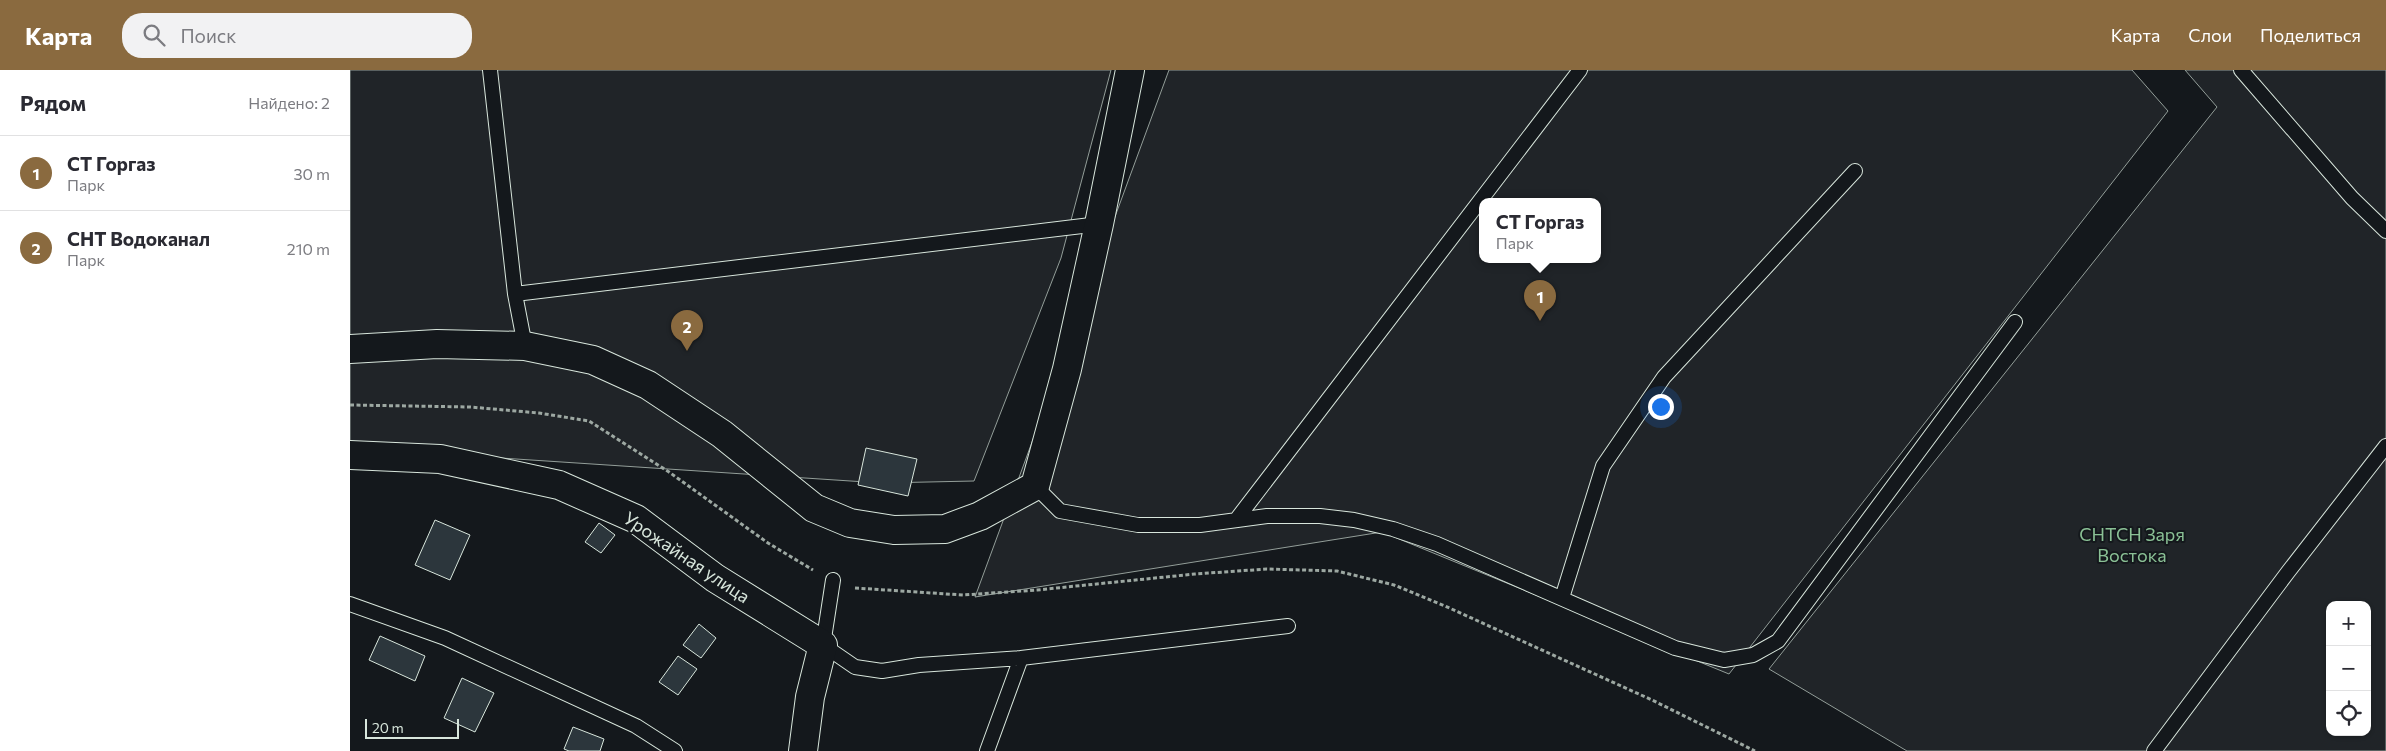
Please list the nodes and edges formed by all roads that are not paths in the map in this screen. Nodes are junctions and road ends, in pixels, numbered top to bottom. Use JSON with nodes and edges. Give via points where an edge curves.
{"nodes":[{"id":1,"x":490,"y":70,"type":"edge"},
{"id":2,"x":1130,"y":70,"type":"edge"},
{"id":3,"x":1580,"y":70,"type":"edge"},
{"id":4,"x":2241,"y":70,"type":"edge"},
{"id":5,"x":1855,"y":171,"type":"dead end"},
{"id":6,"x":1482,"y":198,"type":"edge"},
{"id":7,"x":1479,"y":202,"type":"edge"},
{"id":8,"x":1100,"y":224,"type":"junction"},
{"id":9,"x":2386,"y":231,"type":"edge"},
{"id":10,"x":515,"y":294,"type":"junction"},
{"id":11,"x":2015,"y":322,"type":"dead end"},
{"id":12,"x":525,"y":346,"type":"junction"},
{"id":13,"x":350,"y":349,"type":"edge"},
{"id":14,"x":2386,"y":446,"type":"edge"},
{"id":15,"x":350,"y":455,"type":"edge"},
{"id":16,"x":1035,"y":486,"type":"junction"},
{"id":17,"x":1236,"y":520,"type":"junction"},
{"id":18,"x":833,"y":580,"type":"road end"},
{"id":19,"x":1562,"y":598,"type":"junction"},
{"id":20,"x":350,"y":604,"type":"edge"},
{"id":21,"x":1288,"y":626,"type":"dead end"},
{"id":22,"x":823,"y":645,"type":"junction"},
{"id":23,"x":1021,"y":658,"type":"junction"},
{"id":24,"x":675,"y":751,"type":"edge"},
{"id":25,"x":803,"y":751,"type":"edge"},
{"id":26,"x":987,"y":751,"type":"edge"},
{"id":27,"x":2154,"y":751,"type":"edge"}],
"edges":[{"from":1,"to":10,"type":"lane"},
{"from":2,"to":8,"type":"street"},
{"from":3,"to":6,"type":"lane"},
{"from":4,"to":9,"type":"lane","via":[[2352,198]]},
{"from":5,"to":19,"type":"lane","via":[[1658,385],[1603,466]]},
{"from":7,"to":17,"type":"lane"},
{"from":8,"to":10,"type":"lane"},
{"from":8,"to":16,"type":"street","via":[[1067,369]]},
{"from":10,"to":12,"type":"lane"},
{"from":11,"to":19,"type":"lane","via":[[1778,641],[1753,655],[1724,660],[1676,648]]},
{"from":12,"to":13,"type":"street","via":[[436,344]]},
{"from":12,"to":16,"type":"street","via":[[592,360],[648,385],[722,434],[814,508],[850,523],[894,530],[945,529],[980,516]]},
{"from":14,"to":27,"type":"lane"},
{"from":15,"to":22,"type":"street","name":"Урожайная улица","via":[[440,459],[559,485],[636,519],[715,578]]},
{"from":16,"to":17,"type":"lane","via":[[1060,511],[1138,525],[1200,525]]},
{"from":17,"to":19,"type":"lane","via":[[1266,516],[1320,516],[1393,529],[1437,544]]},
{"from":18,"to":22,"type":"lane"},
{"from":20,"to":24,"type":"lane","via":[[445,638],[636,726]]},
{"from":21,"to":23,"type":"lane"},
{"from":22,"to":23,"type":"lane","via":[[855,667],[882,671],[919,665]]},
{"from":22,"to":25,"type":"street","via":[[810,697]]},
{"from":23,"to":26,"type":"lane"}]}
